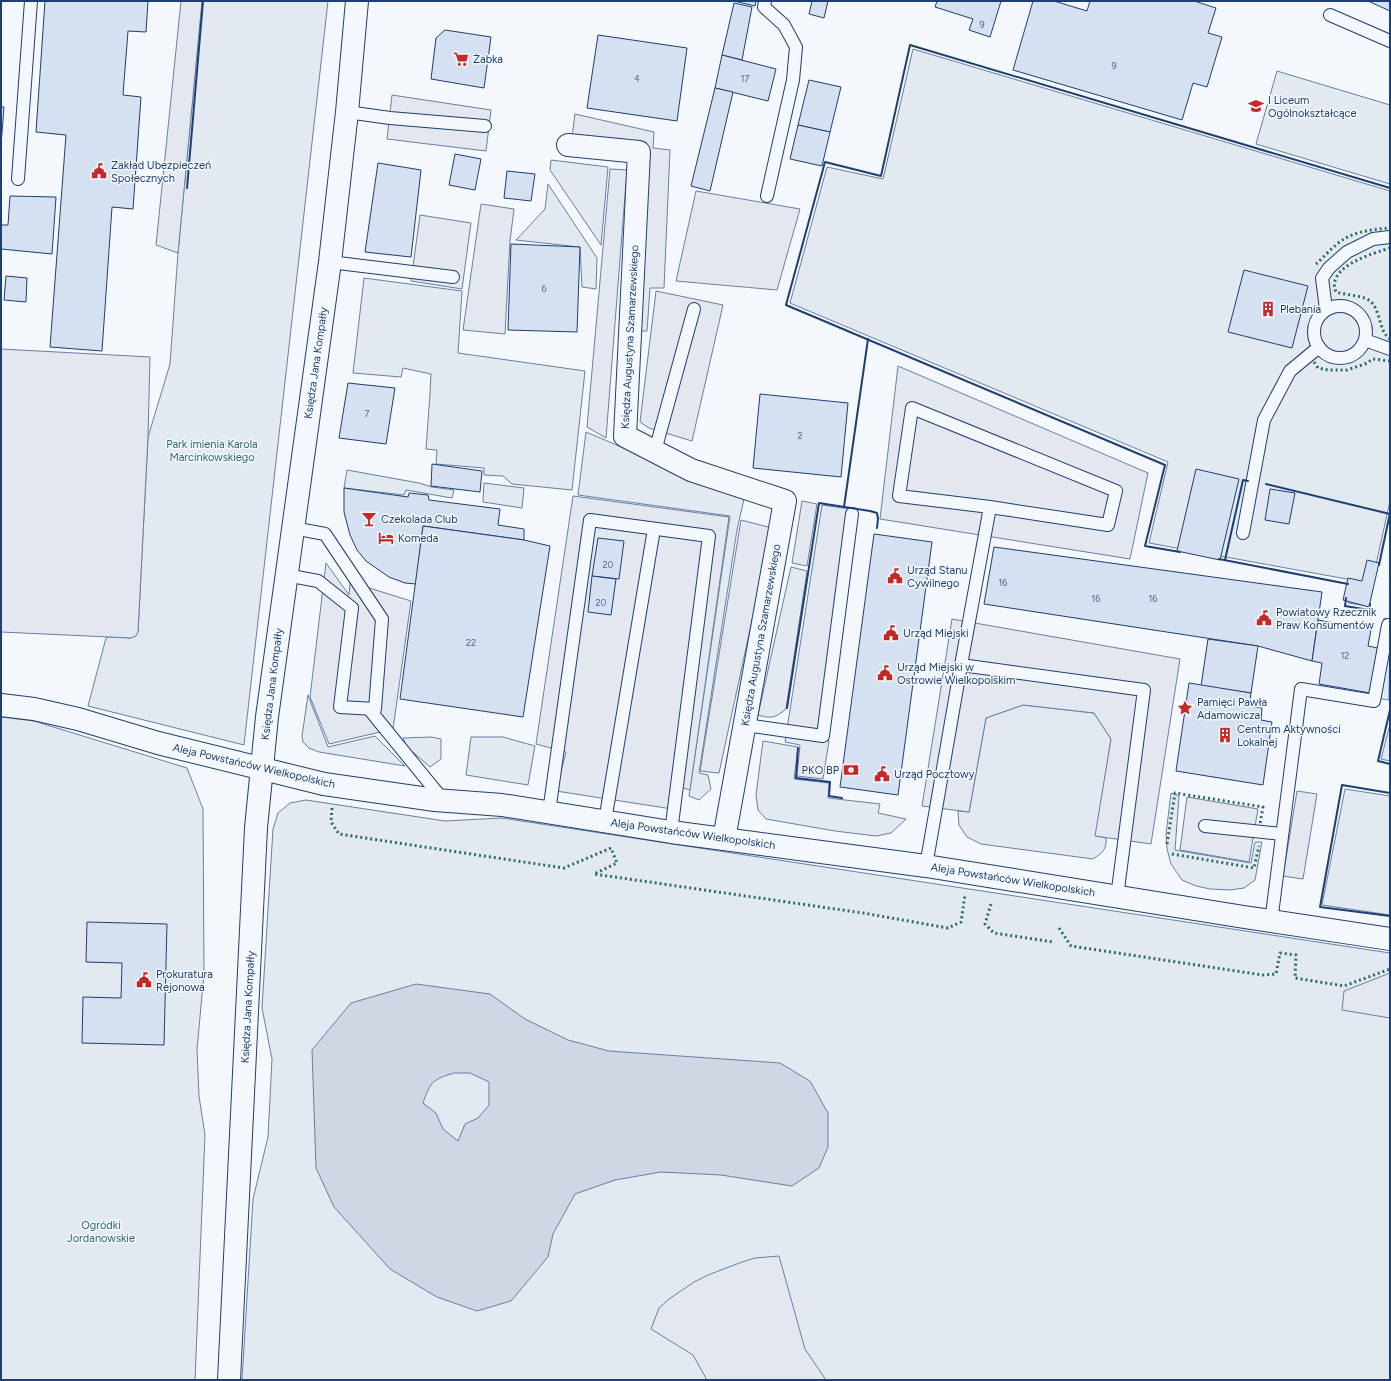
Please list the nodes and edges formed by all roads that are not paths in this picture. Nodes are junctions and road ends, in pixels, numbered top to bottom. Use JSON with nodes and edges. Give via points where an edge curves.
{"nodes":[{"id":1,"x":31,"y":1,"type":"edge"},
{"id":2,"x":357,"y":1,"type":"edge"},
{"id":3,"x":765,"y":1,"type":"edge"},
{"id":4,"x":1330,"y":15,"type":"dead end"},
{"id":5,"x":1390,"y":41,"type":"edge"},
{"id":6,"x":347,"y":112,"type":"junction"},
{"id":7,"x":485,"y":126,"type":"dead end"},
{"id":8,"x":568,"y":145,"type":"dead end"},
{"id":9,"x":18,"y":179,"type":"dead end"},
{"id":10,"x":767,"y":196,"type":"dead end"},
{"id":11,"x":1390,"y":237,"type":"edge"},
{"id":12,"x":330,"y":262,"type":"junction"},
{"id":13,"x":453,"y":277,"type":"dead end"},
{"id":14,"x":694,"y":309,"type":"dead end"},
{"id":15,"x":1326,"y":309,"type":"junction"},
{"id":16,"x":1365,"y":340,"type":"junction"},
{"id":17,"x":1319,"y":347,"type":"junction"},
{"id":18,"x":1390,"y":349,"type":"edge"},
{"id":19,"x":655,"y":451,"type":"junction"},
{"id":20,"x":990,"y":507,"type":"junction"},
{"id":21,"x":852,"y":514,"type":"dead end"},
{"id":22,"x":293,"y":528,"type":"junction"},
{"id":23,"x":654,"y":529,"type":"junction"},
{"id":24,"x":1243,"y":533,"type":"dead end"},
{"id":25,"x":286,"y":575,"type":"junction"},
{"id":26,"x":1388,"y":625,"type":"dead end"},
{"id":27,"x":961,"y":665,"type":"junction"},
{"id":28,"x":1,"y":705,"type":"edge"},
{"id":29,"x":369,"y":709,"type":"junction"},
{"id":30,"x":745,"y":725,"type":"junction"},
{"id":31,"x":262,"y":769,"type":"junction"},
{"id":32,"x":444,"y":801,"type":"junction"},
{"id":33,"x":549,"y":812,"type":"junction"},
{"id":34,"x":605,"y":821,"type":"junction"},
{"id":35,"x":1205,"y":826,"type":"dead end"},
{"id":36,"x":671,"y":832,"type":"junction"},
{"id":37,"x":1282,"y":834,"type":"junction"},
{"id":38,"x":724,"y":840,"type":"junction"},
{"id":39,"x":926,"y":866,"type":"junction"},
{"id":40,"x":1117,"y":897,"type":"junction"},
{"id":41,"x":1271,"y":922,"type":"junction"},
{"id":42,"x":1390,"y":939,"type":"edge"},
{"id":43,"x":229,"y":1377,"type":"edge"}],
"edges":[{"from":1,"to":9,"type":"lane"},
{"from":2,"to":6,"type":"street","name":"Księdza Jana Kompałły"},
{"from":3,"to":10,"type":"lane","via":[[764,7],[784,24],[796,47],[794,80]]},
{"from":4,"to":5,"type":"lane"},
{"from":6,"to":7,"type":"lane"},
{"from":6,"to":12,"type":"street","name":"Księdza Jana Kompałły"},
{"from":8,"to":19,"type":"street","name":"Księdza Augustyna Szamarzewskiego","via":[[639,152],[625,436]]},
{"from":11,"to":15,"type":"lane","via":[[1373,239],[1347,252],[1329,268],[1322,278]]},
{"from":12,"to":13,"type":"lane"},
{"from":12,"to":22,"type":"street","name":"Księdza Jana Kompałły"},
{"from":14,"to":19,"type":"lane"},
{"from":15,"to":16,"type":"lane","via":[[1342,305],[1358,312],[1366,328]]},
{"from":15,"to":17,"type":"lane","via":[[1320,315],[1313,331]]},
{"from":16,"to":17,"type":"lane","via":[[1357,351],[1342,358],[1333,357]]},
{"from":16,"to":18,"type":"lane"},
{"from":17,"to":24,"type":"lane","via":[[1290,371],[1264,420]]},
{"from":19,"to":30,"type":"street","name":"Księdza Augustyna Szamarzewskiego","via":[[691,470],[785,501]]},
{"from":20,"to":20,"type":"lane","via":[[1108,525],[1116,491],[912,408],[899,496]]},
{"from":20,"to":27,"type":"lane"},
{"from":21,"to":30,"type":"lane","via":[[823,736]]},
{"from":22,"to":25,"type":"street","name":"Księdza Jana Kompałły"},
{"from":22,"to":29,"type":"lane","via":[[325,534],[382,619],[375,710]]},
{"from":23,"to":33,"type":"lane","via":[[590,520]]},
{"from":23,"to":34,"type":"lane"},
{"from":23,"to":36,"type":"lane","via":[[709,536]]},
{"from":25,"to":29,"type":"lane","via":[[318,581],[352,608],[340,707]]},
{"from":25,"to":31,"type":"street","name":"Księdza Jana Kompałły"},
{"from":26,"to":37,"type":"lane","via":[[1374,702],[1301,690]]},
{"from":27,"to":39,"type":"lane"},
{"from":27,"to":40,"type":"lane","via":[[1144,690]]},
{"from":28,"to":31,"type":"street","name":"Aleja Powstańców Wielkopolskich","via":[[78,719],[158,743]]},
{"from":29,"to":32,"type":"lane"},
{"from":30,"to":38,"type":"street","name":"Księdza Augustyna Szamarzewskiego"},
{"from":31,"to":32,"type":"street","name":"Aleja Powstańców Wielkopolskich","via":[[324,784]]},
{"from":31,"to":43,"type":"street","name":"Księdza Jana Kompałły","via":[[256,839]]},
{"from":32,"to":33,"type":"street","name":"Aleja Powstańców Wielkopolskich","via":[[502,805]]},
{"from":33,"to":34,"type":"street","name":"Aleja Powstańców Wielkopolskich"},
{"from":34,"to":36,"type":"street","name":"Aleja Powstańców Wielkopolskich"},
{"from":35,"to":37,"type":"lane"},
{"from":36,"to":38,"type":"street","name":"Aleja Powstańców Wielkopolskich"},
{"from":37,"to":41,"type":"lane"},
{"from":38,"to":39,"type":"street","name":"Aleja Powstańców Wielkopolskich"},
{"from":39,"to":40,"type":"street","name":"Aleja Powstańców Wielkopolskich"},
{"from":40,"to":41,"type":"street","name":"Aleja Powstańców Wielkopolskich"},
{"from":41,"to":42,"type":"street","name":"Aleja Powstańców Wielkopolskich"}]}
